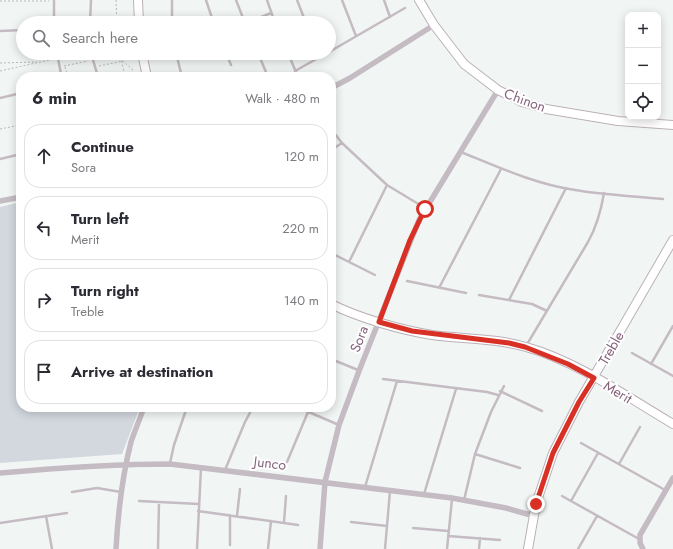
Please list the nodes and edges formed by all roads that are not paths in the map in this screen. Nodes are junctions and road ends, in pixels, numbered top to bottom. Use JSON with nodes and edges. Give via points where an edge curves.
{"nodes":[{"id":1,"x":54,"y":0,"type":"edge"},
{"id":2,"x":91,"y":0,"type":"edge"},
{"id":3,"x":138,"y":0,"type":"edge"},
{"id":4,"x":172,"y":0,"type":"edge"},
{"id":5,"x":206,"y":0,"type":"edge"},
{"id":6,"x":236,"y":0,"type":"edge"},
{"id":7,"x":266,"y":0,"type":"edge"},
{"id":8,"x":297,"y":0,"type":"edge"},
{"id":9,"x":342,"y":0,"type":"edge"},
{"id":10,"x":384,"y":0,"type":"edge"},
{"id":11,"x":419,"y":0,"type":"edge"},
{"id":12,"x":405,"y":8,"type":"dead end"},
{"id":13,"x":271,"y":13,"type":"junction"},
{"id":14,"x":54,"y":16,"type":"edge"},
{"id":15,"x":90,"y":16,"type":"edge"},
{"id":16,"x":139,"y":16,"type":"edge"},
{"id":17,"x":172,"y":16,"type":"edge"},
{"id":18,"x":211,"y":16,"type":"edge"},
{"id":19,"x":243,"y":16,"type":"edge"},
{"id":20,"x":264,"y":16,"type":"edge"},
{"id":21,"x":272,"y":16,"type":"edge"},
{"id":22,"x":303,"y":16,"type":"edge"},
{"id":23,"x":390,"y":17,"type":"junction"},
{"id":24,"x":434,"y":25,"type":"junction"},
{"id":25,"x":16,"y":30,"type":"edge"},
{"id":26,"x":0,"y":31,"type":"edge"},
{"id":27,"x":356,"y":36,"type":"junction"},
{"id":28,"x":336,"y":47,"type":"edge"},
{"id":29,"x":58,"y":60,"type":"edge"},
{"id":30,"x":93,"y":60,"type":"edge"},
{"id":31,"x":143,"y":60,"type":"edge"},
{"id":32,"x":178,"y":60,"type":"edge"},
{"id":33,"x":229,"y":60,"type":"edge"},
{"id":34,"x":261,"y":60,"type":"edge"},
{"id":35,"x":291,"y":60,"type":"edge"},
{"id":36,"x":315,"y":60,"type":"edge"},
{"id":37,"x":231,"y":65,"type":"dead end"},
{"id":38,"x":296,"y":71,"type":"joint"},
{"id":39,"x":60,"y":72,"type":"edge"},
{"id":40,"x":96,"y":72,"type":"edge"},
{"id":41,"x":146,"y":72,"type":"edge"},
{"id":42,"x":181,"y":72,"type":"edge"},
{"id":43,"x":266,"y":72,"type":"edge"},
{"id":44,"x":336,"y":85,"type":"edge"},
{"id":45,"x":498,"y":90,"type":"junction"},
{"id":46,"x":16,"y":94,"type":"edge"},
{"id":47,"x":0,"y":98,"type":"edge"},
{"id":48,"x":673,"y":125,"type":"edge"},
{"id":49,"x":336,"y":135,"type":"edge"},
{"id":50,"x":342,"y":143,"type":"junction"},
{"id":51,"x":336,"y":147,"type":"edge"},
{"id":52,"x":460,"y":151,"type":"junction"},
{"id":53,"x":16,"y":155,"type":"edge"},
{"id":54,"x":0,"y":159,"type":"edge"},
{"id":55,"x":501,"y":169,"type":"junction"},
{"id":56,"x":387,"y":185,"type":"junction"},
{"id":57,"x":566,"y":188,"type":"junction"},
{"id":58,"x":604,"y":193,"type":"junction"},
{"id":59,"x":16,"y":198,"type":"edge"},
{"id":60,"x":664,"y":199,"type":"dead end"},
{"id":61,"x":0,"y":201,"type":"edge"},
{"id":62,"x":425,"y":209,"type":"junction"},
{"id":63,"x":673,"y":240,"type":"edge"},
{"id":64,"x":336,"y":256,"type":"edge"},
{"id":65,"x":349,"y":262,"type":"junction"},
{"id":66,"x":375,"y":274,"type":"dead end"},
{"id":67,"x":407,"y":282,"type":"dead end"},
{"id":68,"x":438,"y":288,"type":"junction"},
{"id":69,"x":466,"y":294,"type":"dead end"},
{"id":70,"x":479,"y":295,"type":"dead end"},
{"id":71,"x":509,"y":300,"type":"junction"},
{"id":72,"x":336,"y":306,"type":"edge"},
{"id":73,"x":547,"y":311,"type":"junction"},
{"id":74,"x":379,"y":322,"type":"junction"},
{"id":75,"x":673,"y":326,"type":"edge"},
{"id":76,"x":525,"y":347,"type":"junction"},
{"id":77,"x":632,"y":353,"type":"dead end"},
{"id":78,"x":336,"y":361,"type":"edge"},
{"id":79,"x":651,"y":364,"type":"junction"},
{"id":80,"x":359,"y":371,"type":"junction"},
{"id":81,"x":673,"y":376,"type":"edge"},
{"id":82,"x":594,"y":378,"type":"junction"},
{"id":83,"x":383,"y":379,"type":"dead end"},
{"id":84,"x":397,"y":381,"type":"junction"},
{"id":85,"x":504,"y":386,"type":"dead end"},
{"id":86,"x":456,"y":388,"type":"junction"},
{"id":87,"x":500,"y":391,"type":"junction"},
{"id":88,"x":498,"y":395,"type":"junction"},
{"id":89,"x":542,"y":411,"type":"dead end"},
{"id":90,"x":142,"y":412,"type":"edge"},
{"id":91,"x":185,"y":412,"type":"edge"},
{"id":92,"x":250,"y":412,"type":"edge"},
{"id":93,"x":308,"y":412,"type":"joint"},
{"id":94,"x":673,"y":424,"type":"edge"},
{"id":95,"x":339,"y":425,"type":"junction"},
{"id":96,"x":640,"y":427,"type":"dead end"},
{"id":97,"x":581,"y":443,"type":"dead end"},
{"id":98,"x":599,"y":453,"type":"junction"},
{"id":99,"x":474,"y":454,"type":"junction"},
{"id":100,"x":287,"y":462,"type":"dead end"},
{"id":101,"x":126,"y":464,"type":"junction"},
{"id":102,"x":170,"y":464,"type":"junction"},
{"id":103,"x":619,"y":464,"type":"junction"},
{"id":104,"x":201,"y":467,"type":"junction"},
{"id":105,"x":520,"y":468,"type":"dead end"},
{"id":106,"x":225,"y":470,"type":"junction"},
{"id":107,"x":0,"y":473,"type":"edge"},
{"id":108,"x":673,"y":478,"type":"edge"},
{"id":109,"x":325,"y":482,"type":"junction"},
{"id":110,"x":365,"y":487,"type":"junction"},
{"id":111,"x":240,"y":489,"type":"dead end"},
{"id":112,"x":390,"y":490,"type":"junction"},
{"id":113,"x":666,"y":491,"type":"junction"},
{"id":114,"x":72,"y":492,"type":"dead end"},
{"id":115,"x":122,"y":492,"type":"junction"},
{"id":116,"x":424,"y":494,"type":"junction"},
{"id":117,"x":286,"y":496,"type":"dead end"},
{"id":118,"x":562,"y":496,"type":"dead end"},
{"id":119,"x":452,"y":498,"type":"junction"},
{"id":120,"x":464,"y":500,"type":"junction"},
{"id":121,"x":139,"y":501,"type":"dead end"},
{"id":122,"x":571,"y":501,"type":"junction"},
{"id":123,"x":159,"y":502,"type":"junction"},
{"id":124,"x":199,"y":504,"type":"junction"},
{"id":125,"x":198,"y":511,"type":"junction"},
{"id":126,"x":66,"y":513,"type":"dead end"},
{"id":127,"x":230,"y":515,"type":"junction"},
{"id":128,"x":46,"y":516,"type":"junction"},
{"id":129,"x":236,"y":516,"type":"junction"},
{"id":130,"x":534,"y":516,"type":"junction"},
{"id":131,"x":597,"y":516,"type":"junction"},
{"id":132,"x":271,"y":521,"type":"junction"},
{"id":133,"x":284,"y":522,"type":"junction"},
{"id":134,"x":351,"y":522,"type":"dead end"},
{"id":135,"x":0,"y":523,"type":"edge"},
{"id":136,"x":298,"y":524,"type":"dead end"},
{"id":137,"x":387,"y":526,"type":"junction"},
{"id":138,"x":413,"y":528,"type":"dead end"},
{"id":139,"x":448,"y":531,"type":"junction"},
{"id":140,"x":448,"y":536,"type":"junction"},
{"id":141,"x":480,"y":538,"type":"junction"},
{"id":142,"x":639,"y":539,"type":"junction"},
{"id":143,"x":500,"y":540,"type":"dead end"},
{"id":144,"x":230,"y":545,"type":"dead end"},
{"id":145,"x":52,"y":549,"type":"edge"},
{"id":146,"x":116,"y":549,"type":"edge"},
{"id":147,"x":158,"y":549,"type":"edge"},
{"id":148,"x":197,"y":549,"type":"edge"},
{"id":149,"x":268,"y":549,"type":"edge"},
{"id":150,"x":320,"y":549,"type":"edge"},
{"id":151,"x":385,"y":549,"type":"edge"},
{"id":152,"x":447,"y":549,"type":"edge"},
{"id":153,"x":479,"y":549,"type":"edge"},
{"id":154,"x":528,"y":549,"type":"edge"},
{"id":155,"x":578,"y":549,"type":"edge"},
{"id":156,"x":643,"y":549,"type":"edge"}],
"edges":[{"from":1,"to":14,"type":"lane"},
{"from":2,"to":15,"type":"lane"},
{"from":3,"to":16,"type":"street"},
{"from":4,"to":17,"type":"lane"},
{"from":5,"to":18,"type":"lane"},
{"from":6,"to":19,"type":"lane"},
{"from":7,"to":13,"type":"lane"},
{"from":8,"to":22,"type":"lane"},
{"from":9,"to":27,"type":"lane"},
{"from":10,"to":23,"type":"lane"},
{"from":11,"to":24,"type":"street","name":"Chinon"},
{"from":12,"to":23,"type":"lane"},
{"from":13,"to":20,"type":"lane"},
{"from":13,"to":21,"type":"lane"},
{"from":23,"to":27,"type":"lane"},
{"from":24,"to":44,"type":"street"},
{"from":24,"to":45,"type":"street","name":"Chinon","via":[[464,64]]},
{"from":25,"to":26,"type":"lane"},
{"from":27,"to":28,"type":"lane"},
{"from":29,"to":39,"type":"lane"},
{"from":30,"to":40,"type":"lane"},
{"from":31,"to":41,"type":"street"},
{"from":32,"to":42,"type":"lane"},
{"from":33,"to":37,"type":"lane"},
{"from":34,"to":43,"type":"lane"},
{"from":35,"to":38,"type":"lane"},
{"from":36,"to":38,"type":"lane"},
{"from":45,"to":48,"type":"street","name":"Chinon","via":[[522,102],[546,109],[618,121]]},
{"from":45,"to":52,"type":"street","name":"Sora"},
{"from":46,"to":47,"type":"lane"},
{"from":49,"to":50,"type":"lane"},
{"from":50,"to":51,"type":"lane"},
{"from":50,"to":56,"type":"lane"},
{"from":52,"to":55,"type":"lane"},
{"from":52,"to":62,"type":"street","name":"Sora"},
{"from":53,"to":54,"type":"lane"},
{"from":55,"to":57,"type":"lane","via":[[545,184]]},
{"from":55,"to":68,"type":"lane"},
{"from":56,"to":62,"type":"lane"},
{"from":56,"to":65,"type":"lane"},
{"from":57,"to":58,"type":"lane"},
{"from":57,"to":71,"type":"lane"},
{"from":58,"to":60,"type":"lane"},
{"from":58,"to":73,"type":"lane","via":[[596,227]]},
{"from":59,"to":61,"type":"street"},
{"from":62,"to":74,"type":"street","name":"Sora","via":[[410,240]]},
{"from":63,"to":82,"type":"street","name":"Treble"},
{"from":64,"to":65,"type":"lane"},
{"from":65,"to":66,"type":"lane"},
{"from":67,"to":68,"type":"lane"},
{"from":68,"to":69,"type":"lane"},
{"from":70,"to":71,"type":"lane"},
{"from":71,"to":73,"type":"lane","via":[[532,304]]},
{"from":72,"to":74,"type":"street","name":"Merit"},
{"from":73,"to":76,"type":"lane"},
{"from":74,"to":76,"type":"street","name":"Merit","via":[[412,331]]},
{"from":74,"to":80,"type":"street","name":"Sora"},
{"from":75,"to":79,"type":"lane"},
{"from":76,"to":82,"type":"street","name":"Merit","via":[[568,364]]},
{"from":77,"to":79,"type":"lane"},
{"from":78,"to":80,"type":"lane"},
{"from":79,"to":81,"type":"lane"},
{"from":80,"to":95,"type":"street","name":"Sora"},
{"from":82,"to":94,"type":"street","name":"Merit"},
{"from":82,"to":130,"type":"street","name":"Treble","via":[[553,453]]},
{"from":83,"to":84,"type":"lane"},
{"from":84,"to":86,"type":"lane"},
{"from":84,"to":110,"type":"lane"},
{"from":85,"to":87,"type":"lane"},
{"from":86,"to":88,"type":"lane"},
{"from":86,"to":116,"type":"lane"},
{"from":87,"to":88,"type":"lane"},
{"from":87,"to":89,"type":"lane"},
{"from":88,"to":99,"type":"lane"},
{"from":90,"to":101,"type":"street"},
{"from":91,"to":102,"type":"lane"},
{"from":92,"to":106,"type":"lane"},
{"from":93,"to":95,"type":"lane"},
{"from":93,"to":100,"type":"lane"},
{"from":95,"to":109,"type":"street","name":"Sora"},
{"from":96,"to":103,"type":"lane"},
{"from":97,"to":98,"type":"lane"},
{"from":98,"to":103,"type":"lane"},
{"from":98,"to":122,"type":"lane"},
{"from":99,"to":105,"type":"lane"},
{"from":99,"to":120,"type":"lane"},
{"from":101,"to":102,"type":"street","name":"Junco"},
{"from":101,"to":107,"type":"street","name":"Junco"},
{"from":101,"to":115,"type":"street"},
{"from":102,"to":104,"type":"street","name":"Junco"},
{"from":103,"to":113,"type":"lane"},
{"from":104,"to":106,"type":"street","name":"Junco"},
{"from":104,"to":124,"type":"lane"},
{"from":106,"to":109,"type":"street","name":"Junco"},
{"from":108,"to":113,"type":"street"},
{"from":109,"to":110,"type":"street","name":"Junco"},
{"from":109,"to":150,"type":"street","name":"Sora"},
{"from":110,"to":112,"type":"street","name":"Junco"},
{"from":111,"to":129,"type":"lane"},
{"from":112,"to":116,"type":"street","name":"Junco"},
{"from":112,"to":137,"type":"lane"},
{"from":113,"to":142,"type":"street"},
{"from":114,"to":115,"type":"lane","via":[[97,488]]},
{"from":115,"to":146,"type":"street"},
{"from":116,"to":119,"type":"street","name":"Junco"},
{"from":117,"to":133,"type":"lane"},
{"from":118,"to":122,"type":"lane"},
{"from":119,"to":120,"type":"street","name":"Junco"},
{"from":119,"to":139,"type":"lane"},
{"from":120,"to":130,"type":"street","name":"Junco"},
{"from":121,"to":123,"type":"lane"},
{"from":122,"to":131,"type":"lane"},
{"from":123,"to":124,"type":"lane"},
{"from":123,"to":147,"type":"lane"},
{"from":124,"to":125,"type":"lane"},
{"from":125,"to":127,"type":"lane"},
{"from":125,"to":148,"type":"lane"},
{"from":126,"to":128,"type":"lane"},
{"from":127,"to":129,"type":"lane"},
{"from":127,"to":144,"type":"lane"},
{"from":128,"to":135,"type":"lane"},
{"from":128,"to":145,"type":"lane"},
{"from":129,"to":132,"type":"lane"},
{"from":130,"to":154,"type":"street","name":"Treble"},
{"from":131,"to":142,"type":"lane"},
{"from":131,"to":155,"type":"lane"},
{"from":132,"to":133,"type":"lane"},
{"from":132,"to":149,"type":"lane"},
{"from":133,"to":136,"type":"lane"},
{"from":134,"to":137,"type":"lane"},
{"from":137,"to":151,"type":"lane"},
{"from":138,"to":139,"type":"lane"},
{"from":139,"to":140,"type":"lane"},
{"from":140,"to":141,"type":"lane"},
{"from":140,"to":152,"type":"lane"},
{"from":141,"to":143,"type":"lane"},
{"from":141,"to":153,"type":"lane"},
{"from":142,"to":156,"type":"street"}]}
